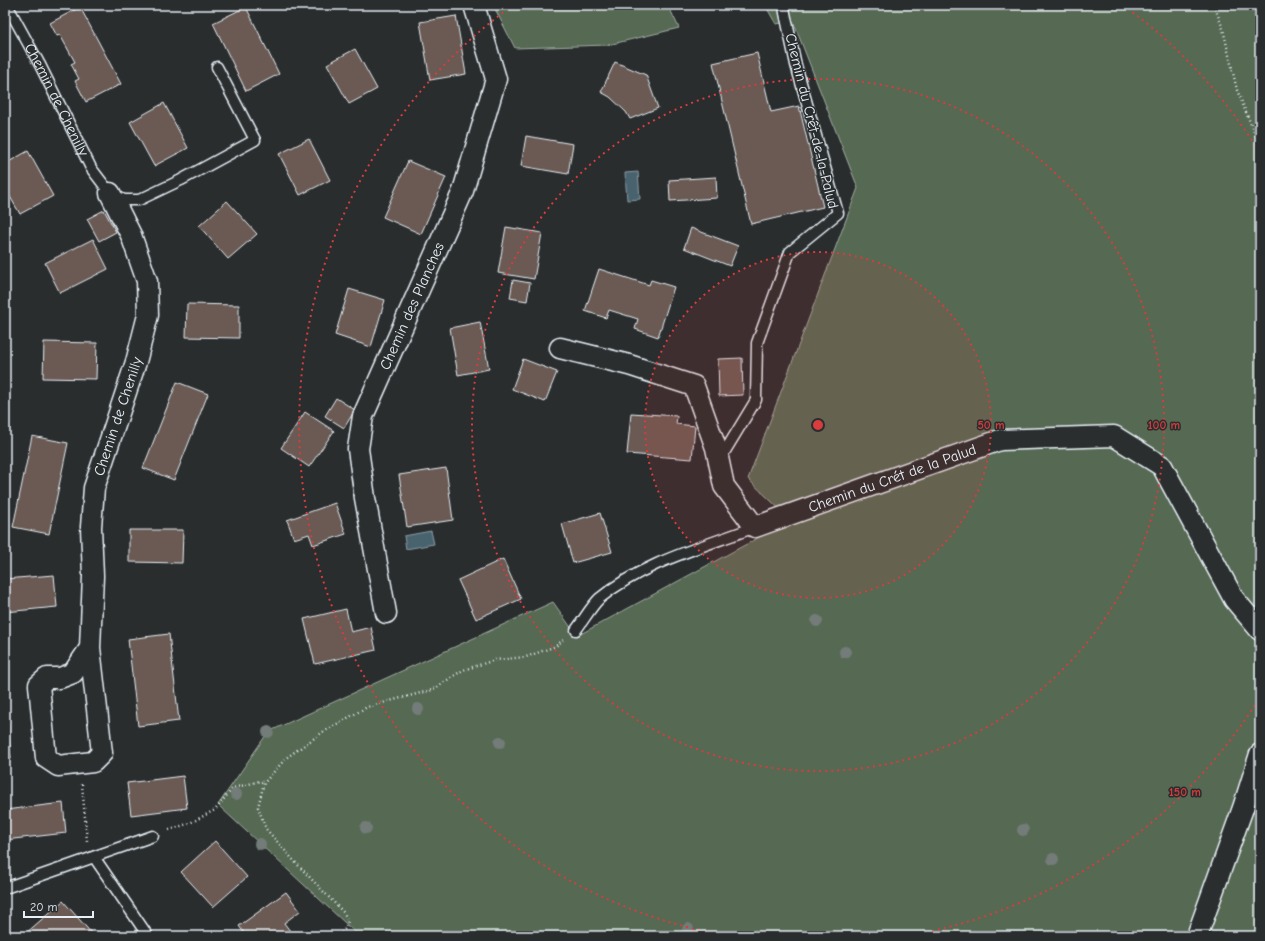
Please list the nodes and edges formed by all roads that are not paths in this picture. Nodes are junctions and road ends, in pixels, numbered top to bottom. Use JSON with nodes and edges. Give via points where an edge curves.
{"nodes":[{"id":1,"x":7,"y":5,"type":"edge"},
{"id":2,"x":474,"y":5,"type":"edge"},
{"id":3,"x":784,"y":5,"type":"edge"},
{"id":4,"x":217,"y":67,"type":"dead end"},
{"id":5,"x":110,"y":192,"type":"junction"},
{"id":6,"x":560,"y":348,"type":"dead end"},
{"id":7,"x":718,"y":463,"type":"junction"},
{"id":8,"x":755,"y":527,"type":"junction"},
{"id":9,"x":386,"y":613,"type":"dead end"},
{"id":10,"x":576,"y":630,"type":"road end"},
{"id":11,"x":1260,"y":630,"type":"edge"},
{"id":12,"x":90,"y":648,"type":"junction"},
{"id":13,"x":1260,"y":754,"type":"edge"},
{"id":14,"x":153,"y":836,"type":"road end"},
{"id":15,"x":91,"y":858,"type":"junction"},
{"id":16,"x":5,"y":888,"type":"edge"},
{"id":17,"x":148,"y":936,"type":"edge"},
{"id":18,"x":1197,"y":936,"type":"edge"}],
"edges":[{"from":1,"to":5,"type":"lane","name":"Chemin de Chenilly","via":[[91,168]]},
{"from":2,"to":9,"type":"street","name":"Chemin des Planches","via":[[496,79],[463,191],[363,416],[358,449]]},
{"from":3,"to":7,"type":"lane","name":"Chemin du Crêt-de-la-Palud","via":[[796,65],[838,213],[790,252],[757,343],[756,400]]},
{"from":4,"to":5,"type":"lane","name":"Chemin de Chenilly","via":[[255,140],[139,200],[124,200]]},
{"from":5,"to":12,"type":"street","name":"Chemin de Chenilly","via":[[131,235],[147,281],[148,315],[136,362],[94,488],[91,527],[93,576]]},
{"from":6,"to":7,"type":"street","via":[[629,365],[694,386],[716,448]]},
{"from":7,"to":8,"type":"street","via":[[724,486]]},
{"from":8,"to":10,"type":"lane","name":"Chemin du Crét de la Palud","via":[[640,571],[599,599]]},
{"from":8,"to":11,"type":"street","name":"Chemin du Crét de la Palud","via":[[1000,440],[1114,436],[1162,466],[1234,599]]},
{"from":12,"to":12,"type":"street","name":"Chemin de Chenilly","via":[[102,753],[93,762],[58,766],[46,758],[39,685],[47,678],[60,678],[73,673]]},
{"from":13,"to":18,"type":"street"},
{"from":14,"to":15,"type":"lane"},
{"from":15,"to":16,"type":"lane"},
{"from":15,"to":17,"type":"lane","via":[[94,857]]}]}
